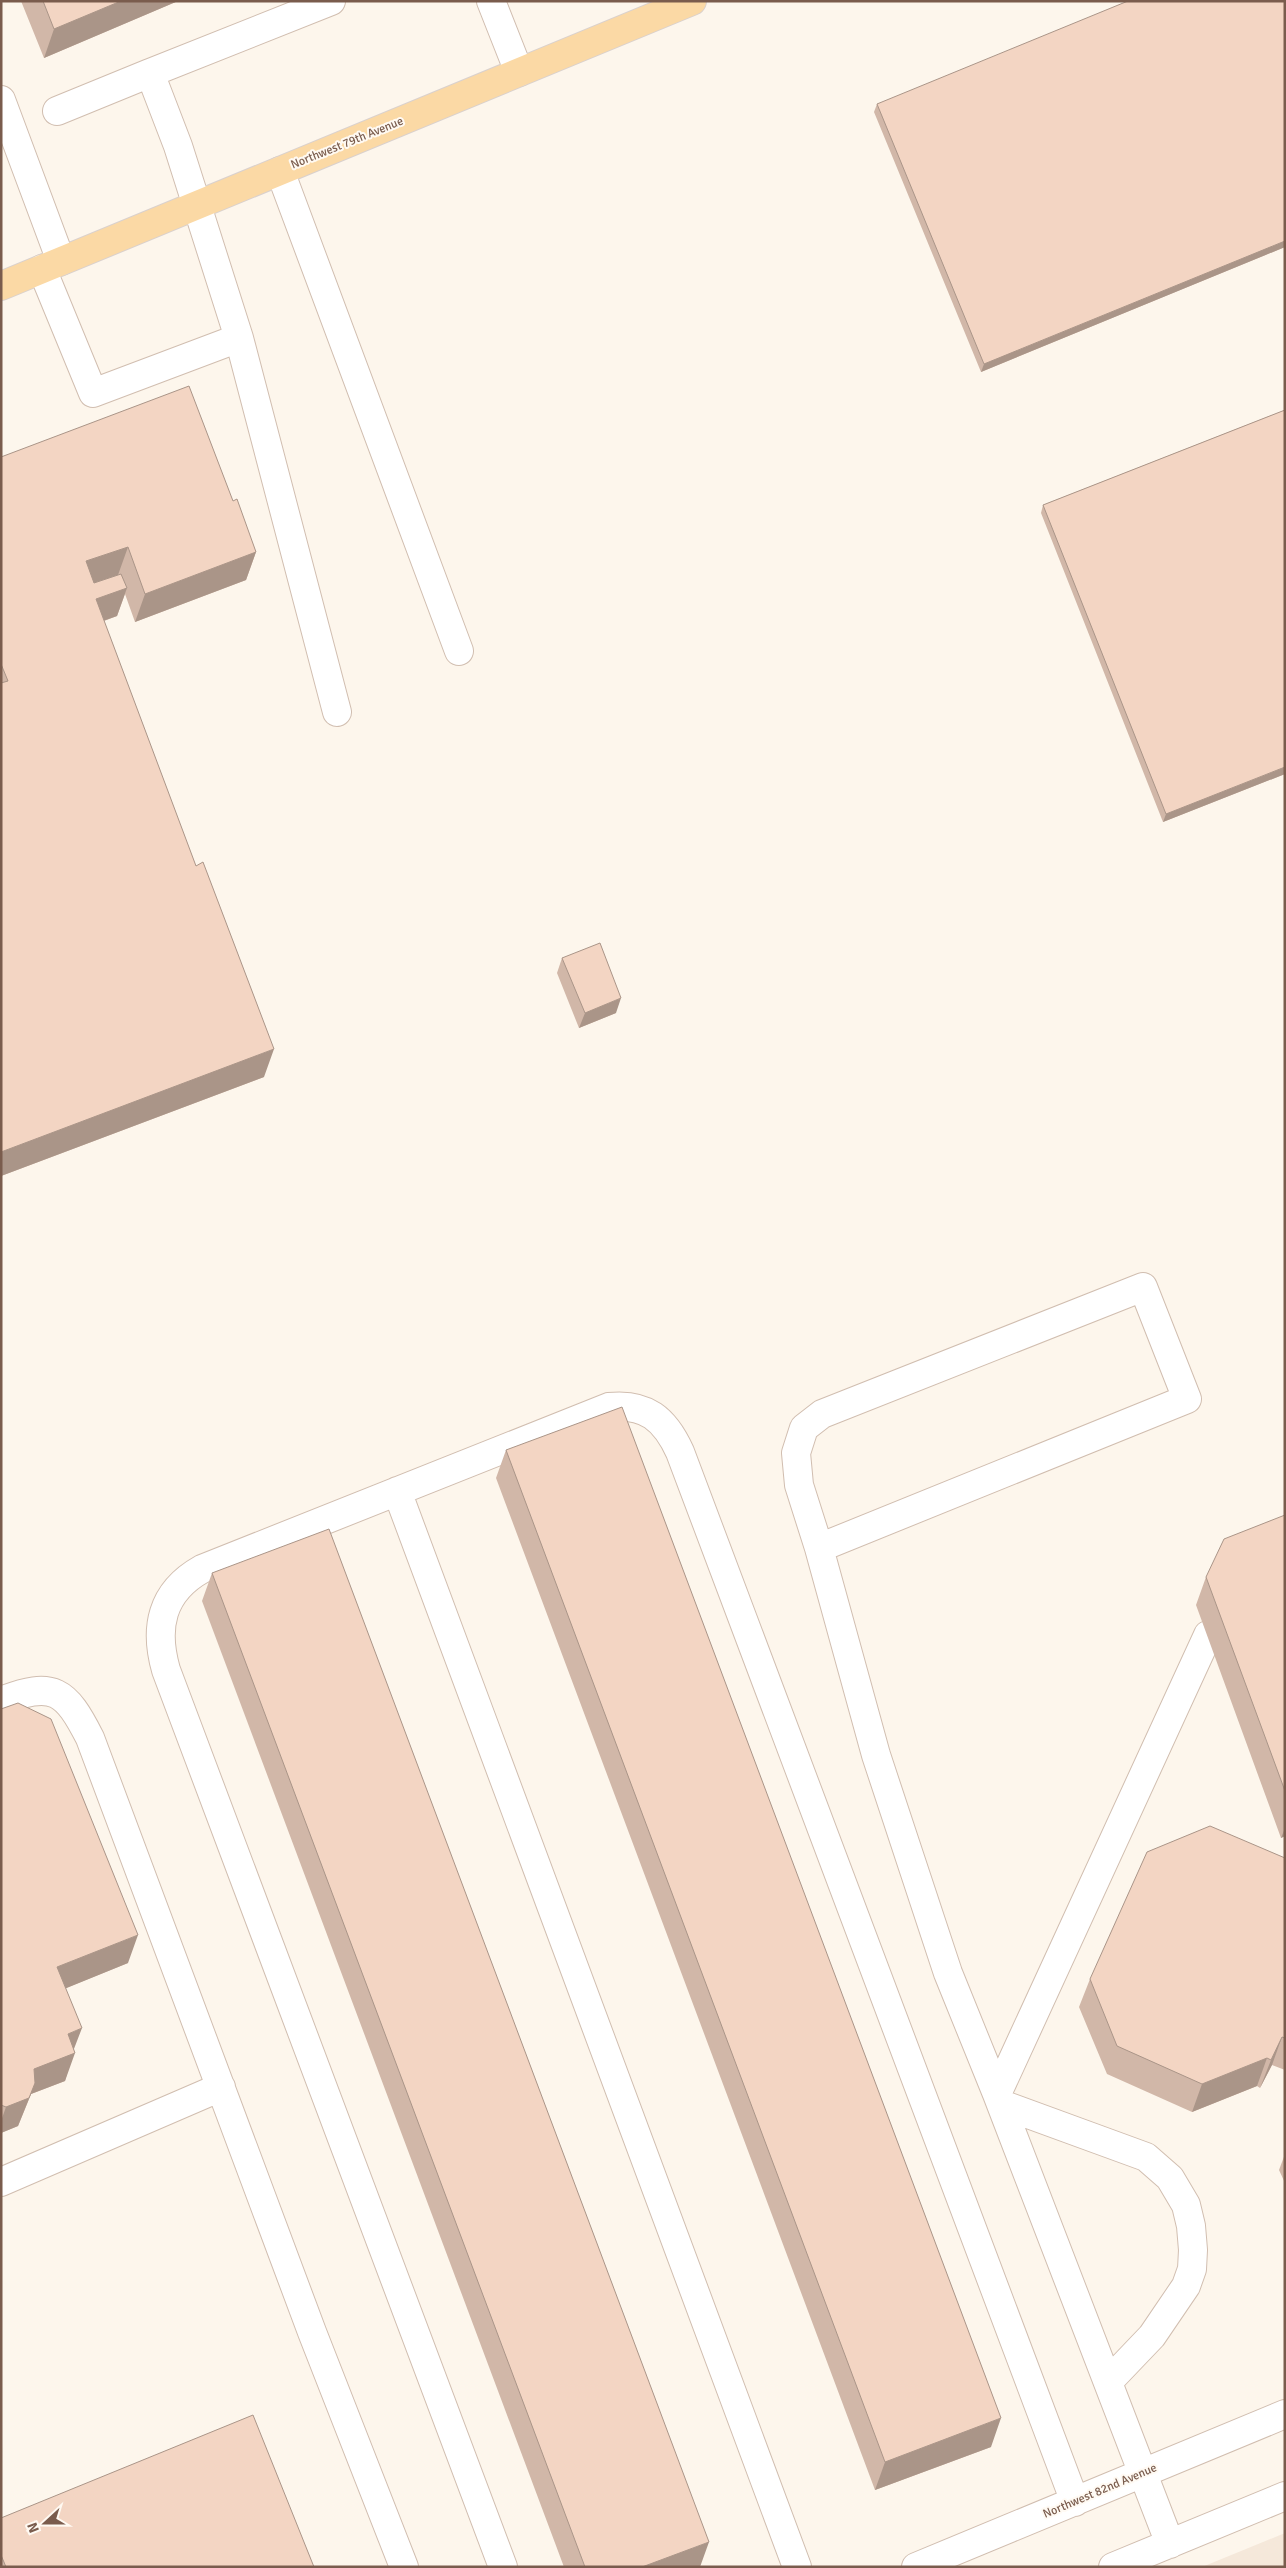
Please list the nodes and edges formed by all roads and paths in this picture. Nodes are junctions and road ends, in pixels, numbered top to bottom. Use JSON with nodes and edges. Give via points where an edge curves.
{"nodes":[{"id":1,"x":331,"y":1,"type":"edge"},
{"id":2,"x":491,"y":1,"type":"edge"},
{"id":3,"x":692,"y":1,"type":"edge"},
{"id":4,"x":520,"y":72,"type":"junction"},
{"id":5,"x":150,"y":73,"type":"junction"},
{"id":6,"x":1,"y":100,"type":"edge"},
{"id":7,"x":57,"y":111,"type":"dead end"},
{"id":8,"x":280,"y":171,"type":"junction"},
{"id":9,"x":197,"y":205,"type":"junction"},
{"id":10,"x":51,"y":265,"type":"junction"},
{"id":11,"x":1,"y":286,"type":"edge"},
{"id":12,"x":239,"y":338,"type":"junction"},
{"id":13,"x":459,"y":651,"type":"dead end"},
{"id":14,"x":337,"y":712,"type":"dead end"},
{"id":15,"x":397,"y":1491,"type":"junction"},
{"id":16,"x":819,"y":1548,"type":"junction"},
{"id":17,"x":1208,"y":1636,"type":"dead end"},
{"id":18,"x":1,"y":1701,"type":"edge"},
{"id":19,"x":221,"y":2087,"type":"junction"},
{"id":20,"x":999,"y":2099,"type":"junction"},
{"id":21,"x":1,"y":2182,"type":"edge"},
{"id":22,"x":1109,"y":2381,"type":"junction"},
{"id":23,"x":1285,"y":2414,"type":"edge"},
{"id":24,"x":1143,"y":2473,"type":"junction"},
{"id":25,"x":1285,"y":2496,"type":"edge"},
{"id":26,"x":1075,"y":2502,"type":"junction"},
{"id":27,"x":1170,"y":2544,"type":"junction"},
{"id":28,"x":404,"y":2567,"type":"edge"},
{"id":29,"x":504,"y":2567,"type":"edge"},
{"id":30,"x":797,"y":2567,"type":"edge"},
{"id":31,"x":916,"y":2567,"type":"edge"},
{"id":32,"x":1113,"y":2567,"type":"edge"}],
"edges":[{"from":1,"to":5,"type":"street"},
{"from":2,"to":4,"type":"street"},
{"from":3,"to":4,"type":"main road","name":"Northwest 79th Avenue"},
{"from":4,"to":8,"type":"main road","name":"Northwest 79th Avenue"},
{"from":5,"to":7,"type":"street"},
{"from":5,"to":9,"type":"street"},
{"from":6,"to":10,"type":"street"},
{"from":8,"to":9,"type":"main road","name":"Northwest 79th Avenue"},
{"from":8,"to":13,"type":"street"},
{"from":9,"to":10,"type":"main road","name":"Northwest 79th Avenue"},
{"from":9,"to":12,"type":"street"},
{"from":10,"to":11,"type":"main road","name":"Northwest 79th Avenue"},
{"from":10,"to":12,"type":"street","via":[[93,393]]},
{"from":12,"to":14,"type":"street"},
{"from":15,"to":26,"type":"street","via":[[609,1407],[622,1405],[651,1414],[672,1435]]},
{"from":15,"to":29,"type":"street","via":[[189,1576],[166,1606],[160,1639],[166,1670]]},
{"from":15,"to":30,"type":"street"},
{"from":16,"to":16,"type":"street","via":[[799,1485],[796,1452],[804,1428],[822,1414],[1143,1287],[1187,1399]]},
{"from":16,"to":20,"type":"street","via":[[876,1755],[948,1973]]},
{"from":17,"to":20,"type":"street"},
{"from":18,"to":19,"type":"street","via":[[28,1692],[50,1691],[67,1699],[79,1715]]},
{"from":19,"to":21,"type":"street"},
{"from":19,"to":28,"type":"street"},
{"from":20,"to":22,"type":"street"},
{"from":20,"to":22,"type":"street","via":[[1146,2157],[1170,2178],[1186,2205],[1193,2250],[1192,2269],[1186,2286],[1152,2336]]},
{"from":22,"to":24,"type":"street"},
{"from":23,"to":24,"type":"street","name":"Northwest 82nd Avenue"},
{"from":24,"to":26,"type":"street","name":"Northwest 82nd Avenue"},
{"from":24,"to":27,"type":"street"},
{"from":25,"to":27,"type":"street"},
{"from":26,"to":31,"type":"street","name":"Northwest 82nd Avenue"},
{"from":27,"to":32,"type":"street"}]}
